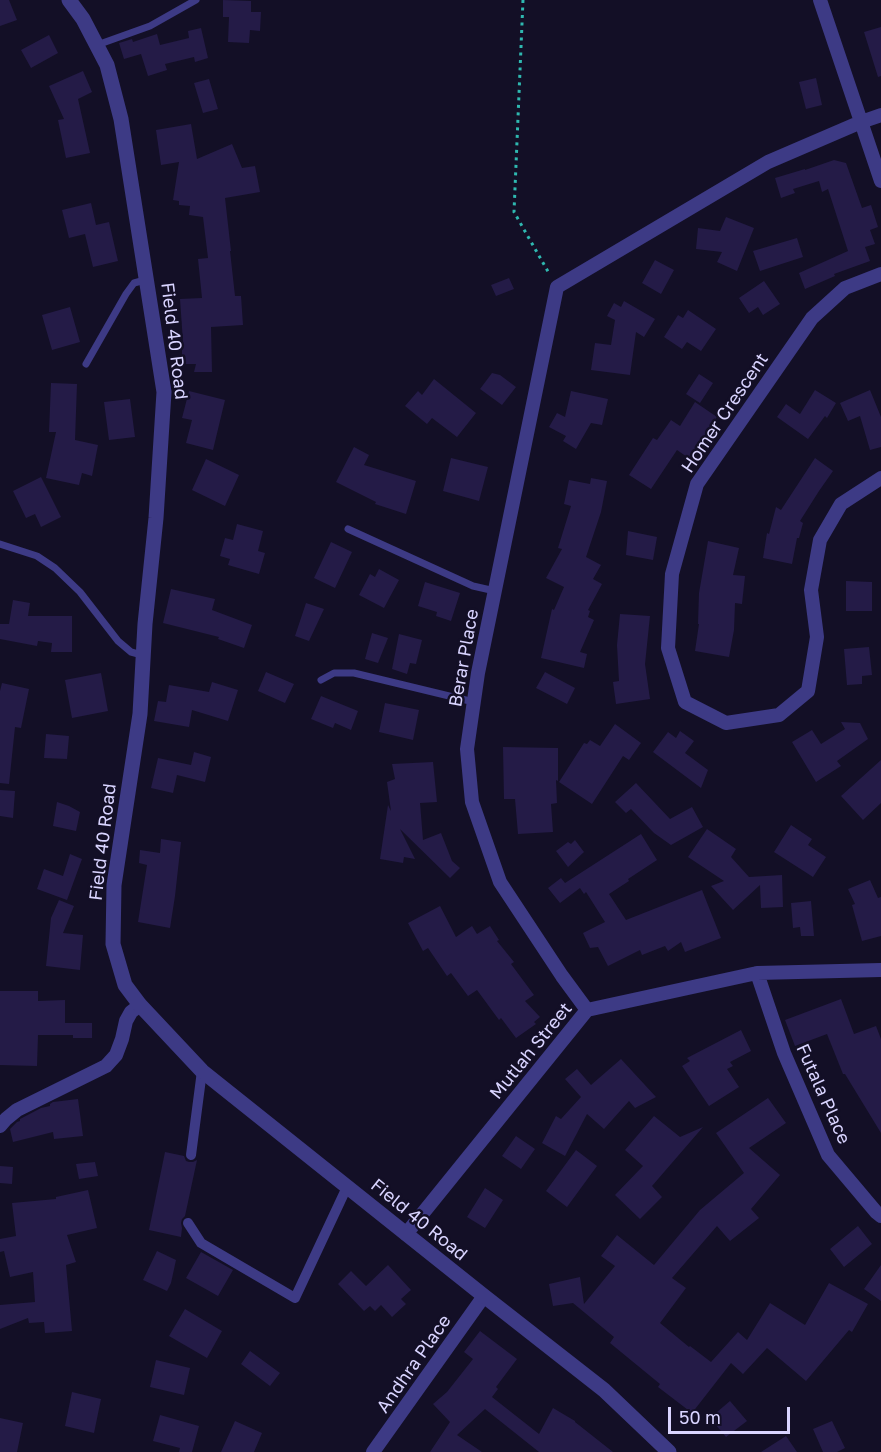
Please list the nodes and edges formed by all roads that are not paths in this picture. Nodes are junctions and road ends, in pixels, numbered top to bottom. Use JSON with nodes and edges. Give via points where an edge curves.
{"nodes":[{"id":1,"x":69,"y":0,"type":"edge"},
{"id":2,"x":196,"y":0,"type":"edge"},
{"id":3,"x":820,"y":0,"type":"edge"},
{"id":4,"x":97,"y":45,"type":"junction"},
{"id":5,"x":881,"y":115,"type":"edge"},
{"id":6,"x":861,"y":122,"type":"junction"},
{"id":7,"x":881,"y":181,"type":"edge"},
{"id":8,"x":881,"y":274,"type":"edge"},
{"id":9,"x":146,"y":279,"type":"junction"},
{"id":10,"x":86,"y":364,"type":"dead end"},
{"id":11,"x":881,"y":478,"type":"edge"},
{"id":12,"x":348,"y":529,"type":"dead end"},
{"id":13,"x":0,"y":544,"type":"edge"},
{"id":14,"x":495,"y":591,"type":"junction"},
{"id":15,"x":144,"y":655,"type":"junction"},
{"id":16,"x":321,"y":680,"type":"dead end"},
{"id":17,"x":474,"y":702,"type":"junction"},
{"id":18,"x":881,"y":970,"type":"edge"},
{"id":19,"x":757,"y":973,"type":"junction"},
{"id":20,"x":140,"y":1005,"type":"junction"},
{"id":21,"x":587,"y":1010,"type":"junction"},
{"id":22,"x":202,"y":1071,"type":"junction"},
{"id":23,"x":0,"y":1126,"type":"edge"},
{"id":24,"x":191,"y":1155,"type":"dead end"},
{"id":25,"x":347,"y":1187,"type":"junction"},
{"id":26,"x":881,"y":1216,"type":"edge"},
{"id":27,"x":188,"y":1223,"type":"dead end"},
{"id":28,"x":406,"y":1234,"type":"junction"},
{"id":29,"x":484,"y":1296,"type":"junction"},
{"id":30,"x":373,"y":1452,"type":"edge"},
{"id":31,"x":669,"y":1452,"type":"edge"}],
"edges":[{"from":1,"to":4,"type":"street","name":"Field 40 Road"},
{"from":2,"to":4,"type":"lane","via":[[150,26]]},
{"from":3,"to":6,"type":"street"},
{"from":4,"to":9,"type":"street","name":"Field 40 Road","via":[[107,65],[121,119]]},
{"from":5,"to":6,"type":"street"},
{"from":6,"to":7,"type":"street"},
{"from":6,"to":14,"type":"street","name":"Berar Place","via":[[768,162],[557,286]]},
{"from":8,"to":11,"type":"street","name":"Homer Crescent","via":[[845,288],[812,318],[698,484],[672,574],[668,648],[685,702],[726,723],[779,715],[808,691],[817,637],[811,591],[820,540],[841,504]]},
{"from":9,"to":10,"type":"lane","via":[[134,283],[126,294]]},
{"from":9,"to":15,"type":"street","name":"Field 40 Road","via":[[164,392]]},
{"from":12,"to":14,"type":"lane","via":[[473,586]]},
{"from":13,"to":15,"type":"lane","via":[[37,556],[55,568],[80,592],[118,642],[131,652]]},
{"from":14,"to":17,"type":"street","name":"Berar Place"},
{"from":15,"to":20,"type":"street","name":"Field 40 Road","via":[[140,714],[114,885],[113,944],[124,985]]},
{"from":16,"to":17,"type":"lane","via":[[334,673],[354,673]]},
{"from":17,"to":21,"type":"street","name":"Berar Place","via":[[467,749],[472,802],[500,882]]},
{"from":18,"to":19,"type":"street","name":"Mutlah Street"},
{"from":19,"to":21,"type":"street","name":"Mutlah Street"},
{"from":19,"to":26,"type":"street","name":"Futala Place","via":[[784,1053],[828,1155]]},
{"from":20,"to":22,"type":"street","name":"Field 40 Road"},
{"from":20,"to":23,"type":"street","via":[[131,1012],[116,1055],[106,1066],[17,1110]]},
{"from":21,"to":28,"type":"street","name":"Mutlah Street"},
{"from":22,"to":24,"type":"street"},
{"from":22,"to":25,"type":"street","name":"Field 40 Road"},
{"from":25,"to":27,"type":"street","via":[[295,1298],[201,1243]]},
{"from":25,"to":28,"type":"street","name":"Field 40 Road"},
{"from":28,"to":29,"type":"street","name":"Field 40 Road"},
{"from":29,"to":30,"type":"street","name":"Andhra Place"},
{"from":29,"to":31,"type":"street","name":"Field 40 Road","via":[[604,1390]]}]}
